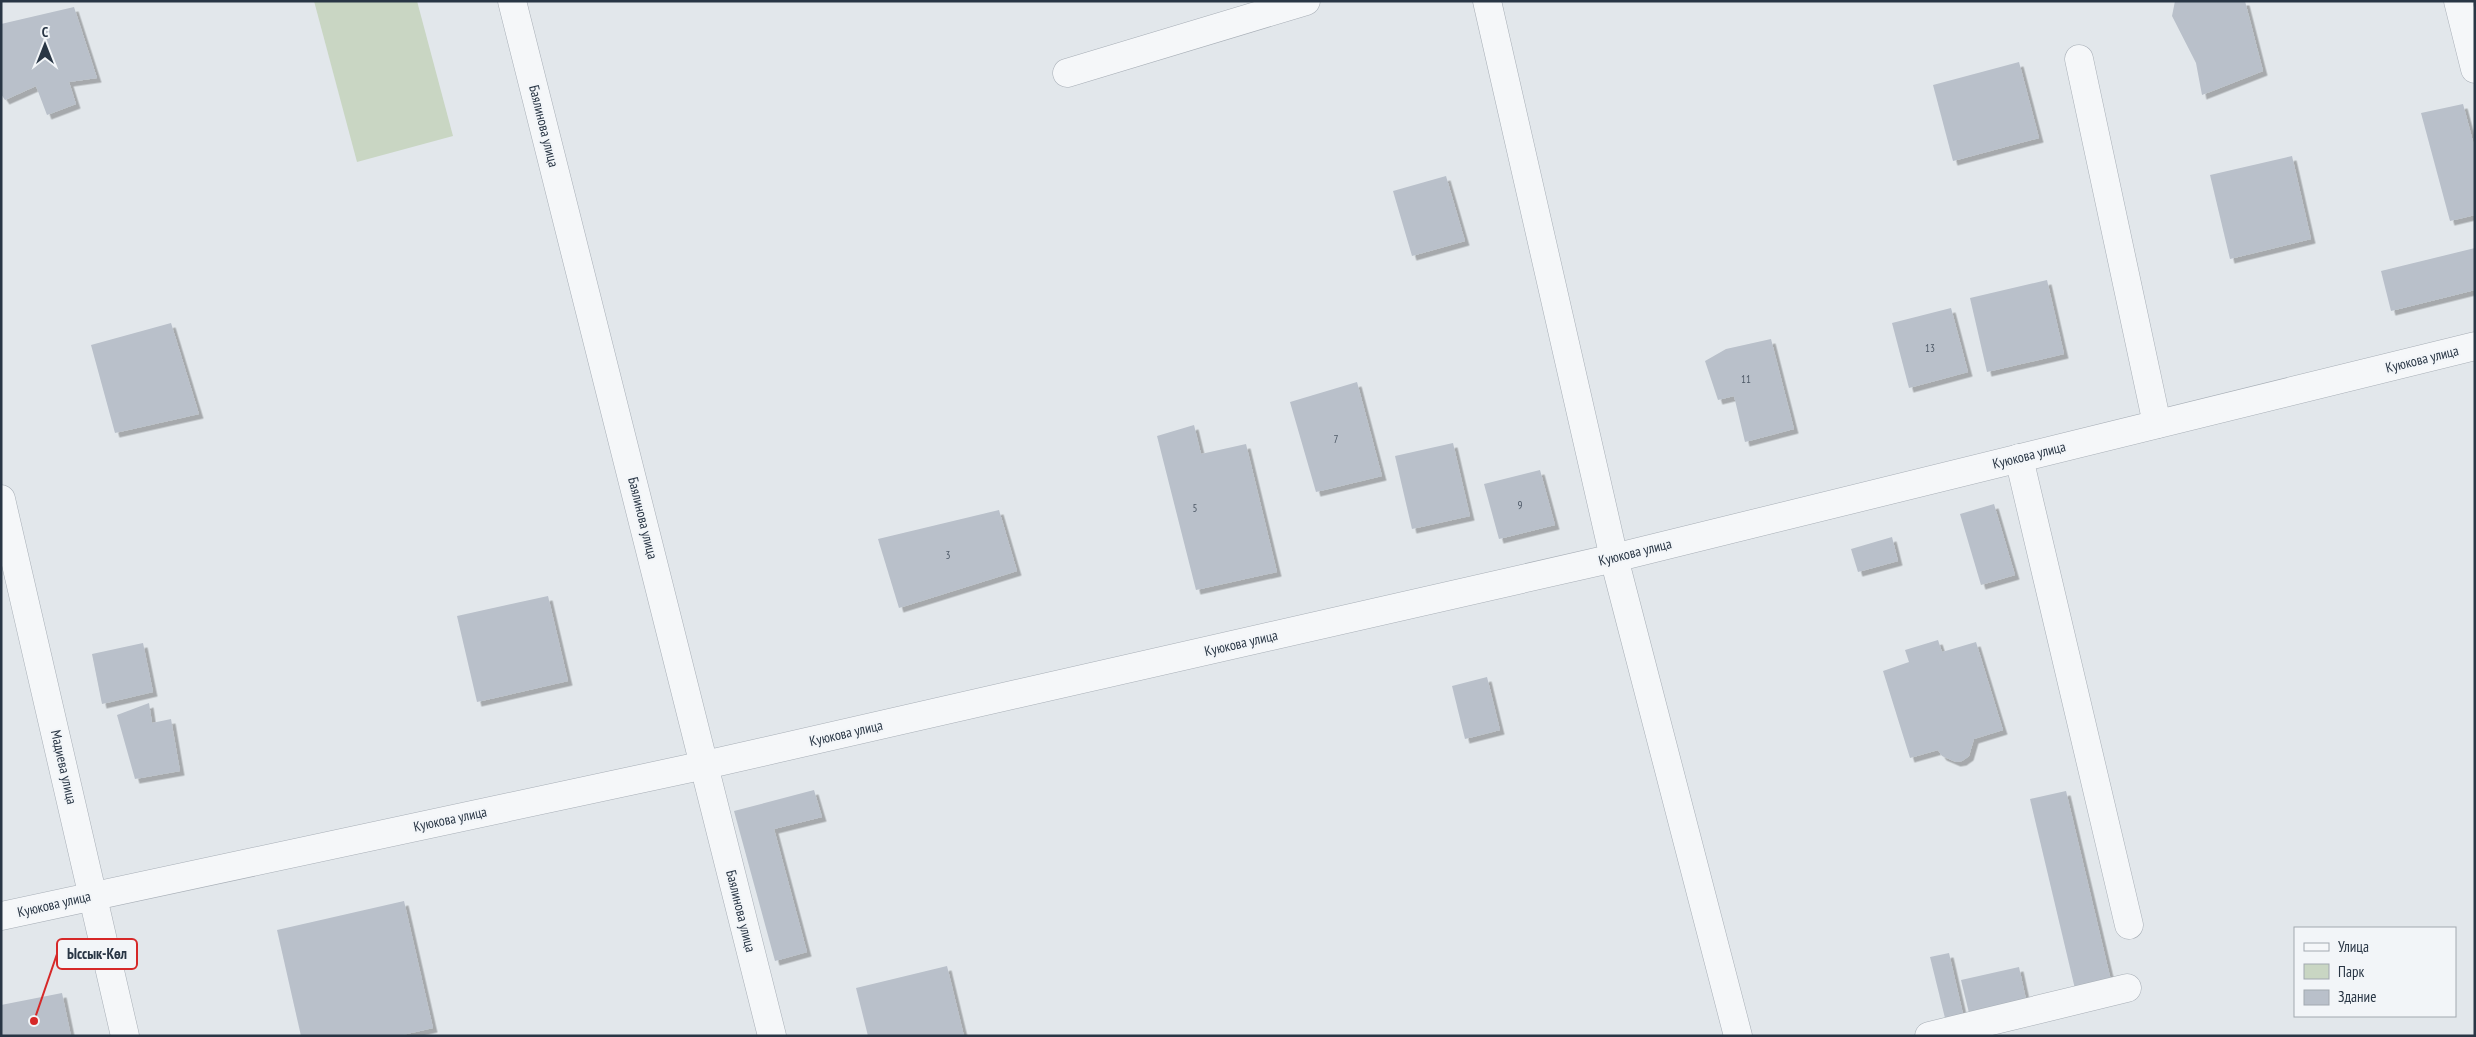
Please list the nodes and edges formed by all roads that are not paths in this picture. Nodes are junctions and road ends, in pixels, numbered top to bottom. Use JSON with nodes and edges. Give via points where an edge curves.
{"nodes":[{"id":1,"x":512,"y":1,"type":"edge"},
{"id":2,"x":1306,"y":1,"type":"edge"},
{"id":3,"x":1487,"y":1,"type":"edge"},
{"id":4,"x":2458,"y":1,"type":"edge"},
{"id":5,"x":2079,"y":59,"type":"dead end"},
{"id":6,"x":2475,"y":69,"type":"edge"},
{"id":7,"x":1067,"y":73,"type":"dead end"},
{"id":8,"x":2475,"y":346,"type":"edge"},
{"id":9,"x":2157,"y":424,"type":"junction"},
{"id":10,"x":2019,"y":458,"type":"junction"},
{"id":11,"x":1,"y":499,"type":"edge"},
{"id":12,"x":1614,"y":558,"type":"junction"},
{"id":13,"x":704,"y":765,"type":"junction"},
{"id":14,"x":94,"y":895,"type":"junction"},
{"id":15,"x":1,"y":916,"type":"edge"},
{"id":16,"x":2129,"y":925,"type":"dead end"},
{"id":17,"x":2127,"y":988,"type":"dead end"},
{"id":18,"x":125,"y":1036,"type":"edge"},
{"id":19,"x":772,"y":1036,"type":"edge"},
{"id":20,"x":1738,"y":1036,"type":"edge"},
{"id":21,"x":1929,"y":1036,"type":"edge"}],
"edges":[{"from":1,"to":13,"type":"street","name":"Баялинова улица"},
{"from":2,"to":7,"type":"street"},
{"from":3,"to":12,"type":"street"},
{"from":4,"to":6,"type":"street"},
{"from":5,"to":9,"type":"street"},
{"from":8,"to":9,"type":"street","name":"Куюкова улица"},
{"from":9,"to":10,"type":"street","name":"Куюкова улица"},
{"from":10,"to":12,"type":"street","name":"Куюкова улица"},
{"from":10,"to":16,"type":"street"},
{"from":11,"to":14,"type":"street","name":"Мадиева улица"},
{"from":12,"to":13,"type":"street","name":"Куюкова улица"},
{"from":12,"to":20,"type":"street"},
{"from":13,"to":14,"type":"street","name":"Куюкова улица"},
{"from":13,"to":19,"type":"street","name":"Баялинова улица"},
{"from":14,"to":15,"type":"street","name":"Куюкова улица"},
{"from":14,"to":18,"type":"street","name":"Мадиева улица"},
{"from":17,"to":21,"type":"street"}]}
